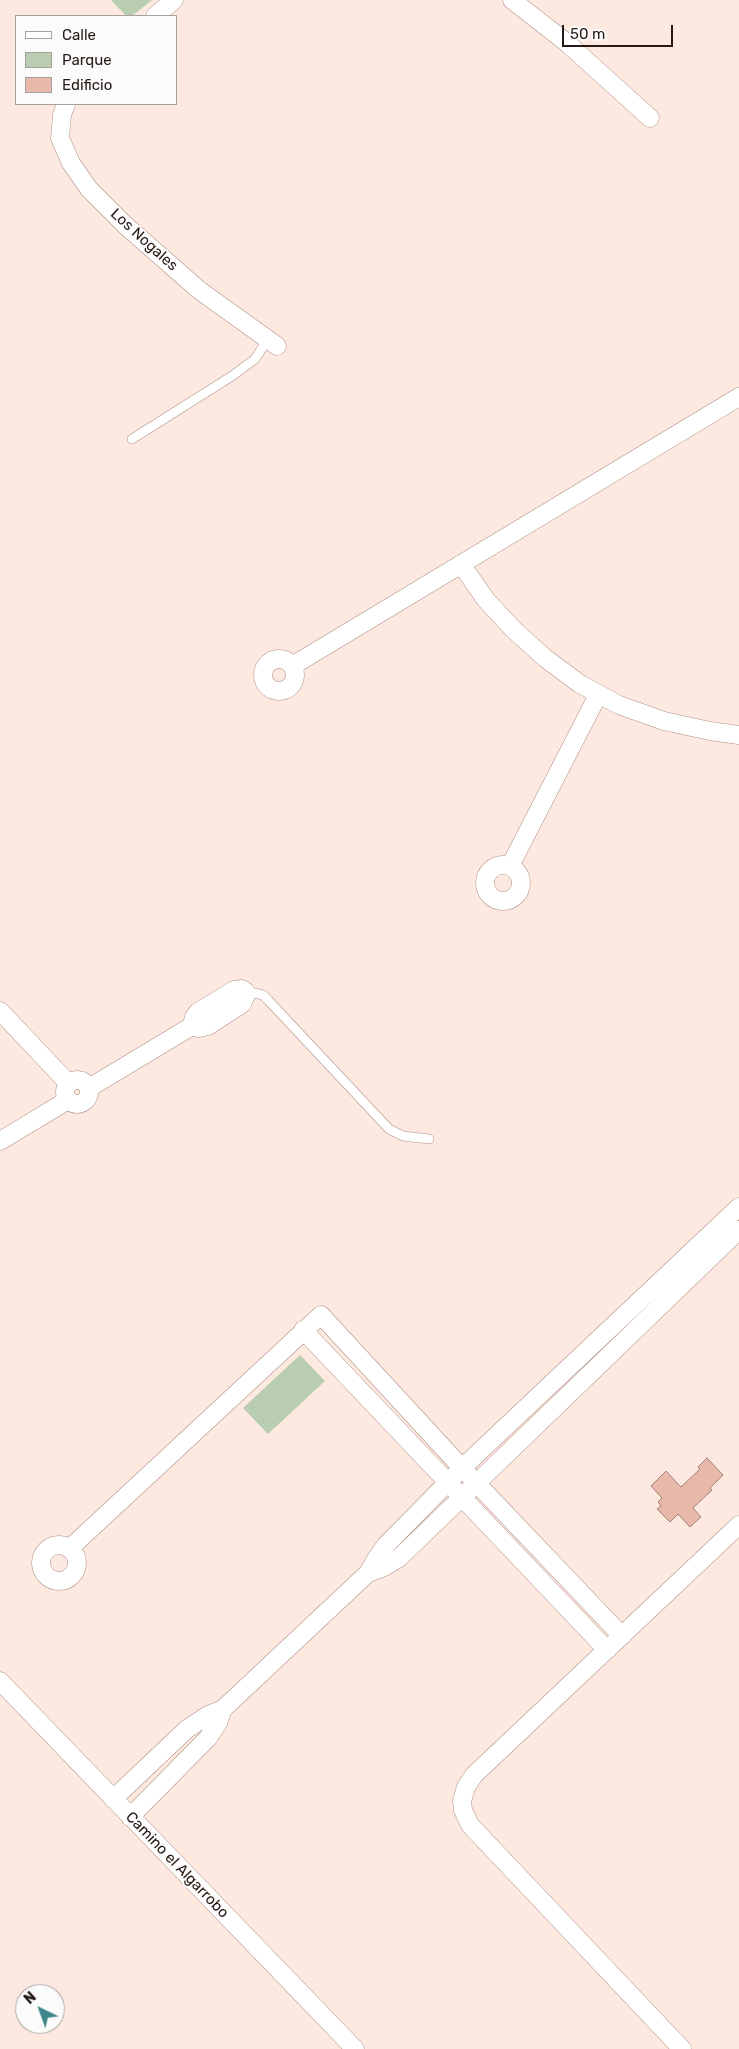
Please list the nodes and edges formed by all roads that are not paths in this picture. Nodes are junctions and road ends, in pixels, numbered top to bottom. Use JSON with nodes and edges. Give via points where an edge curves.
{"nodes":[{"id":1,"x":174,"y":0,"type":"edge"},
{"id":2,"x":512,"y":0,"type":"edge"},
{"id":3,"x":156,"y":15,"type":"edge"},
{"id":4,"x":66,"y":105,"type":"edge"},
{"id":5,"x":650,"y":118,"type":"dead end"},
{"id":6,"x":272,"y":342,"type":"joint"},
{"id":7,"x":739,"y":397,"type":"edge"},
{"id":8,"x":132,"y":439,"type":"dead end"},
{"id":9,"x":461,"y":564,"type":"junction"},
{"id":10,"x":292,"y":666,"type":"dead end"},
{"id":11,"x":598,"y":695,"type":"junction"},
{"id":12,"x":739,"y":734,"type":"edge"},
{"id":13,"x":510,"y":866,"type":"dead end"},
{"id":14,"x":245,"y":991,"type":"joint"},
{"id":15,"x":0,"y":1011,"type":"edge"},
{"id":16,"x":68,"y":1092,"type":"junction"},
{"id":17,"x":429,"y":1139,"type":"dead end"},
{"id":18,"x":0,"y":1140,"type":"edge"},
{"id":19,"x":739,"y":1206,"type":"edge"},
{"id":20,"x":739,"y":1230,"type":"edge"},
{"id":21,"x":304,"y":1330,"type":"junction"},
{"id":22,"x":462,"y":1468,"type":"junction"},
{"id":23,"x":447,"y":1482,"type":"junction"},
{"id":24,"x":476,"y":1482,"type":"junction"},
{"id":25,"x":462,"y":1497,"type":"junction"},
{"id":26,"x":739,"y":1525,"type":"edge"},
{"id":27,"x":69,"y":1549,"type":"dead end"},
{"id":28,"x":368,"y":1573,"type":"junction"},
{"id":29,"x":622,"y":1636,"type":"junction"},
{"id":30,"x":607,"y":1650,"type":"junction"},
{"id":31,"x":0,"y":1680,"type":"edge"},
{"id":32,"x":223,"y":1709,"type":"junction"},
{"id":33,"x":113,"y":1799,"type":"junction"},
{"id":34,"x":130,"y":1817,"type":"junction"},
{"id":35,"x":355,"y":2049,"type":"edge"},
{"id":36,"x":682,"y":2049,"type":"edge"}],
"edges":[{"from":1,"to":3,"type":"street"},
{"from":2,"to":5,"type":"street","via":[[567,43]]},
{"from":4,"to":6,"type":"street","name":"Los Nogales","via":[[60,138],[89,189],[199,290]]},
{"from":6,"to":8,"type":"lane","via":[[247,365]]},
{"from":7,"to":9,"type":"street"},
{"from":9,"to":10,"type":"street"},
{"from":9,"to":11,"type":"street","via":[[486,600],[519,635],[562,672]]},
{"from":11,"to":12,"type":"street","via":[[664,722],[710,732]]},
{"from":11,"to":13,"type":"street"},
{"from":14,"to":16,"type":"street","via":[[245,1000],[239,1007],[208,1026],[192,1026],[89,1088],[89,1096],[84,1103],[75,1104]]},
{"from":14,"to":17,"type":"lane","via":[[268,1000],[389,1129],[403,1136]]},
{"from":15,"to":16,"type":"street"},
{"from":16,"to":18,"type":"street"},
{"from":19,"to":22,"type":"street"},
{"from":20,"to":24,"type":"street"},
{"from":21,"to":22,"type":"street","via":[[321,1314]]},
{"from":21,"to":23,"type":"street"},
{"from":21,"to":27,"type":"street"},
{"from":22,"to":23,"type":"street"},
{"from":22,"to":24,"type":"street"},
{"from":23,"to":25,"type":"street"},
{"from":23,"to":28,"type":"street","via":[[381,1551]]},
{"from":24,"to":25,"type":"street"},
{"from":24,"to":29,"type":"street"},
{"from":25,"to":28,"type":"street","via":[[399,1558]]},
{"from":25,"to":30,"type":"street"},
{"from":26,"to":29,"type":"street"},
{"from":28,"to":32,"type":"street"},
{"from":29,"to":30,"type":"street"},
{"from":30,"to":36,"type":"street","via":[[474,1775],[463,1794],[463,1810],[470,1825]]},
{"from":31,"to":33,"type":"street","name":"Camino el Algarrobo"},
{"from":32,"to":33,"type":"street","via":[[187,1730]]},
{"from":32,"to":34,"type":"street","via":[[208,1738]]},
{"from":33,"to":34,"type":"street","name":"Camino el Algarrobo"},
{"from":34,"to":35,"type":"street","name":"Camino el Algarrobo"}]}
